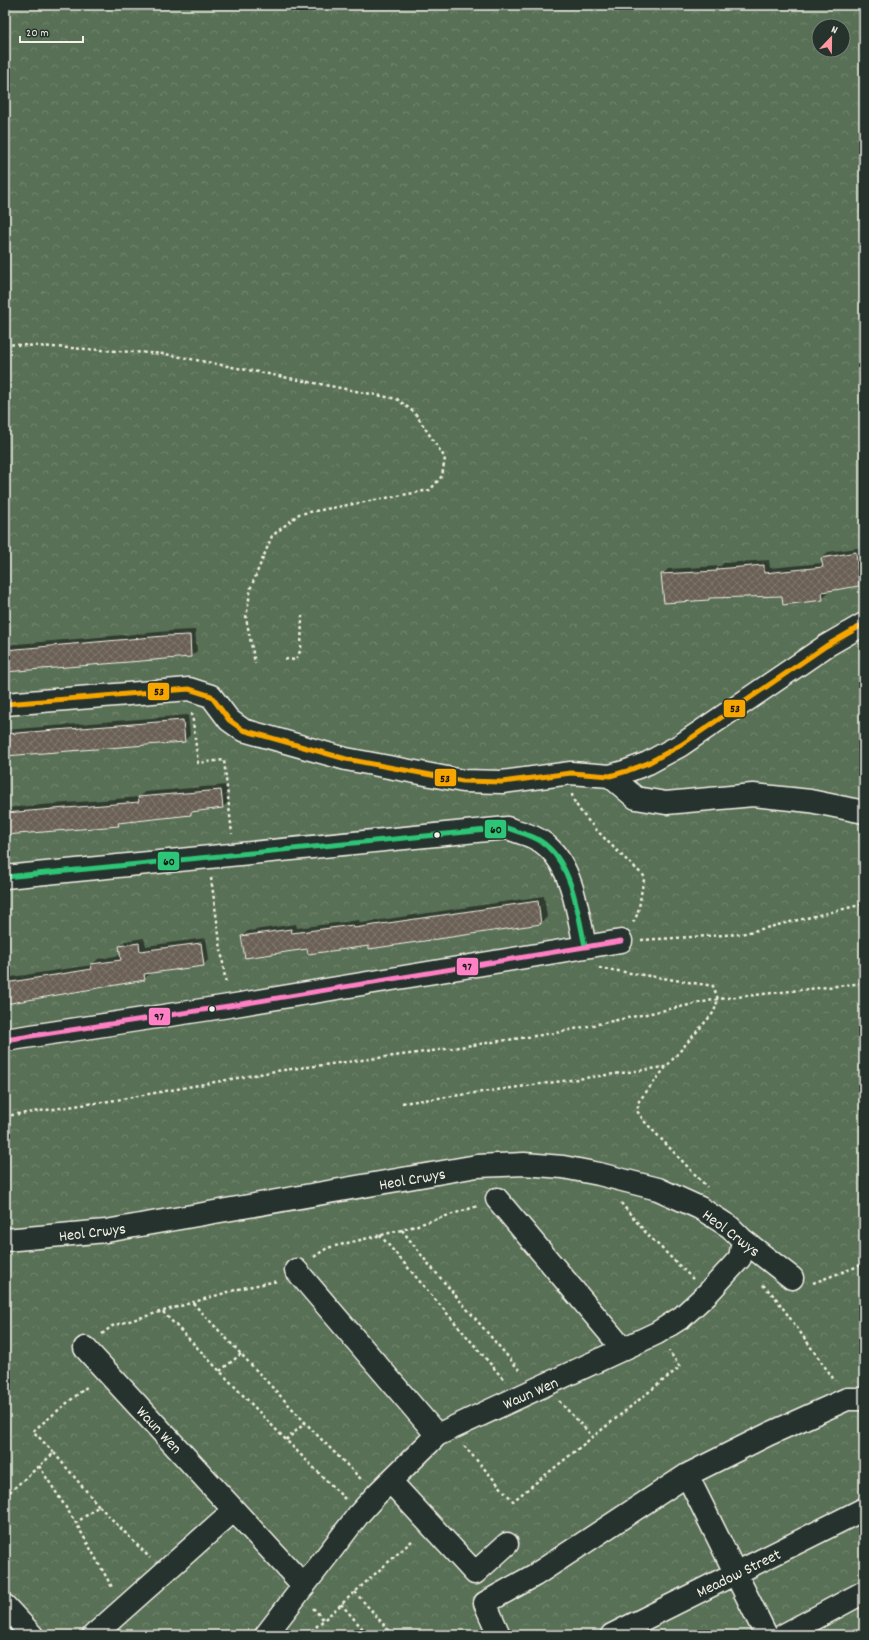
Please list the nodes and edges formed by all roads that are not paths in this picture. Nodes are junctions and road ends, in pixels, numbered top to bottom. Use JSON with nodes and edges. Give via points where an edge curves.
{"nodes":[{"id":1,"x":864,"y":624,"type":"edge"},
{"id":2,"x":5,"y":704,"type":"edge"},
{"id":3,"x":610,"y":776,"type":"junction"},
{"id":4,"x":864,"y":812,"type":"edge"},
{"id":5,"x":5,"y":877,"type":"edge"},
{"id":6,"x":621,"y":941,"type":"road end"},
{"id":7,"x":585,"y":946,"type":"junction"},
{"id":8,"x":5,"y":1040,"type":"edge"},
{"id":9,"x":491,"y":1201,"type":"road end"},
{"id":10,"x":5,"y":1240,"type":"edge"},
{"id":11,"x":742,"y":1249,"type":"junction"},
{"id":12,"x":296,"y":1270,"type":"road end"},
{"id":13,"x":795,"y":1285,"type":"road end"},
{"id":14,"x":85,"y":1348,"type":"road end"},
{"id":15,"x":622,"y":1349,"type":"junction"},
{"id":16,"x":856,"y":1399,"type":"edge"},
{"id":17,"x":443,"y":1433,"type":"junction"},
{"id":18,"x":686,"y":1475,"type":"junction"},
{"id":19,"x":384,"y":1487,"type":"junction"},
{"id":20,"x":864,"y":1509,"type":"edge"},
{"id":21,"x":234,"y":1510,"type":"junction"},
{"id":22,"x":507,"y":1544,"type":"dead end"},
{"id":23,"x":735,"y":1573,"type":"junction"},
{"id":24,"x":304,"y":1586,"type":"junction"},
{"id":25,"x":864,"y":1592,"type":"edge"},
{"id":26,"x":5,"y":1606,"type":"edge"},
{"id":27,"x":32,"y":1635,"type":"edge"},
{"id":28,"x":94,"y":1635,"type":"edge"},
{"id":29,"x":266,"y":1635,"type":"edge"},
{"id":30,"x":499,"y":1635,"type":"edge"},
{"id":31,"x":612,"y":1635,"type":"edge"},
{"id":32,"x":766,"y":1635,"type":"edge"},
{"id":33,"x":784,"y":1635,"type":"edge"}],
"edges":[{"from":1,"to":3,"type":"street","via":[[826,646],[682,745],[648,763]]},
{"from":2,"to":3,"type":"street","via":[[188,689],[211,696],[229,720],[243,730],[346,759],[463,781],[502,782],[571,774]]},
{"from":3,"to":4,"type":"street","via":[[636,798],[666,803],[753,795],[810,801]]},
{"from":5,"to":7,"type":"street","via":[[507,828],[530,835],[548,847],[563,867],[571,886]]},
{"from":6,"to":7,"type":"street"},
{"from":7,"to":8,"type":"street","via":[[229,1006]]},
{"from":9,"to":15,"type":"street"},
{"from":10,"to":11,"type":"street","name":"Heol Crwys","via":[[106,1231],[477,1166],[524,1164],[562,1167],[658,1189],[700,1208],[730,1227]]},
{"from":11,"to":13,"type":"street","name":"Heol Crwys"},
{"from":11,"to":15,"type":"street","name":"Waun Wen","via":[[708,1293],[682,1317],[657,1333]]},
{"from":12,"to":17,"type":"street"},
{"from":14,"to":21,"type":"street","name":"Waun Wen"},
{"from":15,"to":17,"type":"street","name":"Waun Wen"},
{"from":16,"to":18,"type":"street","via":[[769,1434]]},
{"from":17,"to":19,"type":"street","name":"Waun Wen"},
{"from":18,"to":23,"type":"street"},
{"from":18,"to":30,"type":"street","via":[[535,1575],[484,1603]]},
{"from":19,"to":22,"type":"street","via":[[430,1524],[475,1573]]},
{"from":19,"to":24,"type":"street","name":"Waun Wen","via":[[359,1514]]},
{"from":20,"to":23,"type":"street","name":"Meadow Street"},
{"from":21,"to":24,"type":"street","name":"Waun Wen"},
{"from":21,"to":28,"type":"street"},
{"from":23,"to":31,"type":"street","name":"Meadow Street"},
{"from":23,"to":32,"type":"street"},
{"from":24,"to":29,"type":"street","name":"Waun Wen"},
{"from":25,"to":33,"type":"street"},
{"from":26,"to":27,"type":"street"}]}
